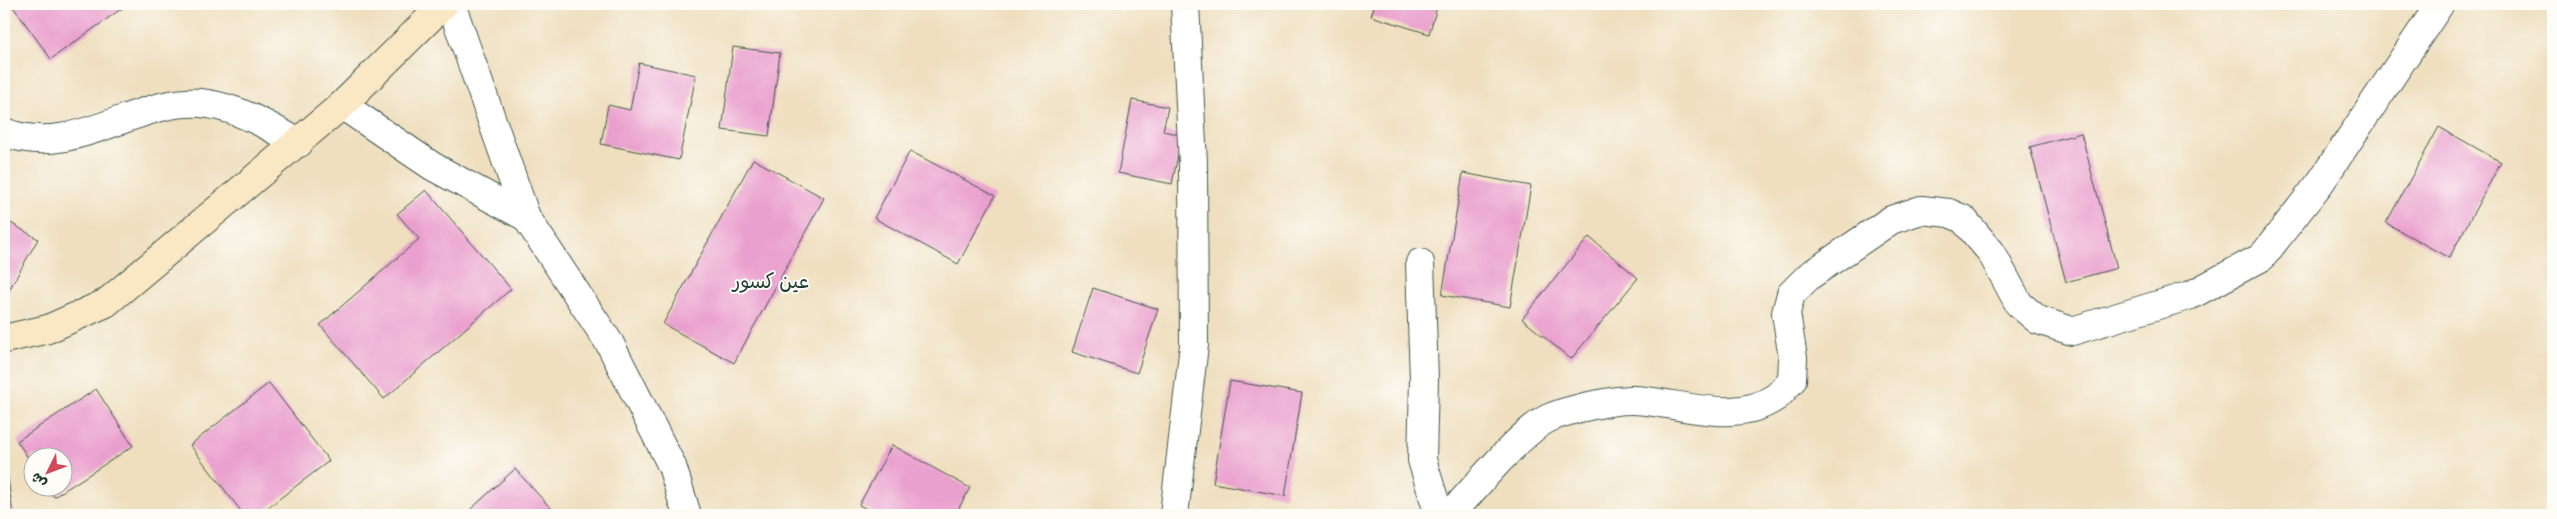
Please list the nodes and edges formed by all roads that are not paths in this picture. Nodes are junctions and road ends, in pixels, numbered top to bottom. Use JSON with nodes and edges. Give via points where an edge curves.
{"nodes":[{"id":1,"x":444,"y":4,"type":"edge"},
{"id":2,"x":452,"y":4,"type":"edge"},
{"id":3,"x":1185,"y":4,"type":"edge"},
{"id":4,"x":2440,"y":4,"type":"edge"},
{"id":5,"x":342,"y":105,"type":"junction"},
{"id":6,"x":4,"y":132,"type":"edge"},
{"id":7,"x":299,"y":143,"type":"junction"},
{"id":8,"x":526,"y":217,"type":"junction"},
{"id":9,"x":1420,"y":263,"type":"dead end"},
{"id":10,"x":4,"y":339,"type":"edge"},
{"id":11,"x":687,"y":515,"type":"edge"},
{"id":12,"x":1174,"y":515,"type":"edge"},
{"id":13,"x":1439,"y":515,"type":"edge"},
{"id":14,"x":1454,"y":515,"type":"edge"}],
"edges":[{"from":1,"to":5,"type":"main road"},
{"from":2,"to":8,"type":"street"},
{"from":3,"to":12,"type":"street","via":[[1193,164],[1194,345]]},
{"from":4,"to":14,"type":"street","via":[[2320,182],[2262,257],[2191,295],[2072,331],[2038,320],[2019,304],[1991,252],[1963,219],[1949,213],[1921,210],[1891,220],[1809,276],[1791,294],[1786,313],[1793,358],[1792,380],[1776,397],[1754,407],[1722,412],[1633,400],[1585,407],[1548,418],[1519,442]]},
{"from":5,"to":7,"type":"main road"},
{"from":5,"to":8,"type":"street","via":[[432,166]]},
{"from":6,"to":7,"type":"street","via":[[17,137],[60,138],[95,131],[177,103],[207,103],[239,111]]},
{"from":7,"to":10,"type":"main road","via":[[106,303],[48,329]]},
{"from":8,"to":11,"type":"street","via":[[610,344],[672,466]]},
{"from":9,"to":13,"type":"street","via":[[1424,379],[1422,460]]}]}
